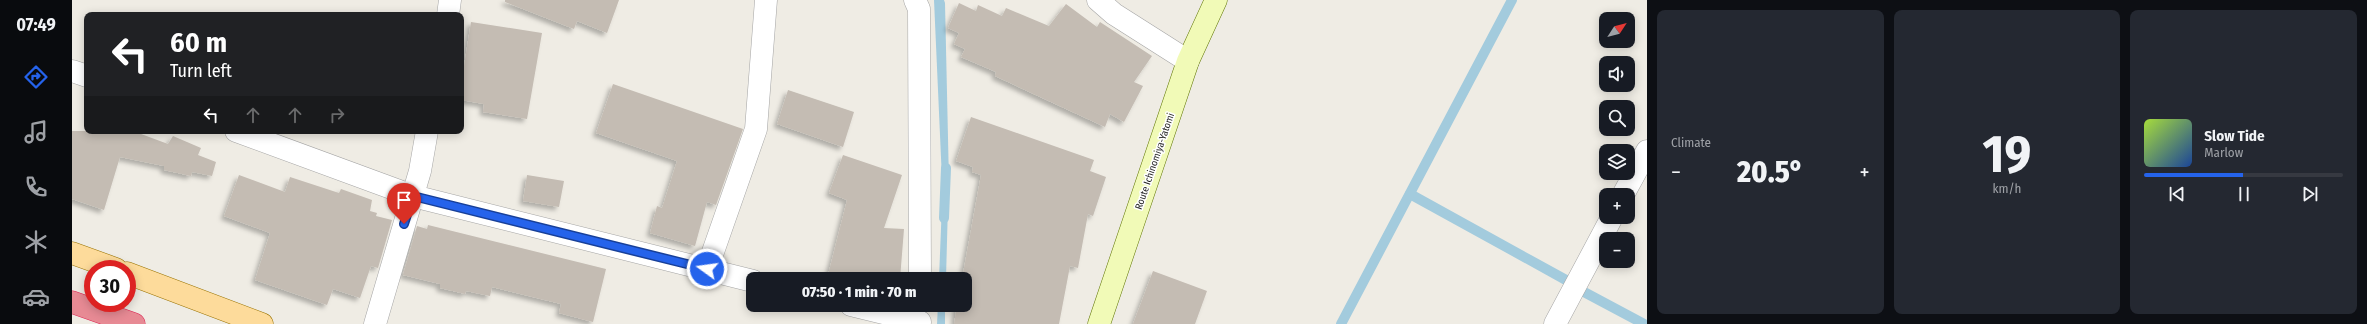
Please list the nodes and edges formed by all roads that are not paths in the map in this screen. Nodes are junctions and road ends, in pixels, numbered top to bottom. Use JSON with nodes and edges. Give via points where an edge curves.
{"nodes":[{"id":1,"x":450,"y":0,"type":"edge"},
{"id":2,"x":766,"y":0,"type":"edge"},
{"id":3,"x":915,"y":0,"type":"edge"},
{"id":4,"x":1098,"y":0,"type":"edge"},
{"id":5,"x":1216,"y":0,"type":"edge"},
{"id":6,"x":448,"y":12,"type":"edge"},
{"id":7,"x":1188,"y":62,"type":"junction"},
{"id":8,"x":72,"y":71,"type":"edge"},
{"id":9,"x":84,"y":75,"type":"edge"},
{"id":10,"x":244,"y":134,"type":"edge"},
{"id":11,"x":426,"y":134,"type":"edge"},
{"id":12,"x":1647,"y":151,"type":"edge"},
{"id":13,"x":1627,"y":188,"type":"edge"},
{"id":14,"x":413,"y":196,"type":"junction"},
{"id":15,"x":1608,"y":224,"type":"edge"},
{"id":16,"x":72,"y":253,"type":"edge"},
{"id":17,"x":91,"y":260,"type":"edge"},
{"id":18,"x":707,"y":269,"type":"junction"},
{"id":19,"x":920,"y":272,"type":"edge"},
{"id":20,"x":136,"y":276,"type":"edge"},
{"id":21,"x":746,"y":279,"type":"edge"},
{"id":22,"x":72,"y":302,"type":"edge"},
{"id":23,"x":891,"y":312,"type":"edge"},
{"id":24,"x":920,"y":317,"type":"edge"},
{"id":25,"x":134,"y":324,"type":"edge"},
{"id":26,"x":262,"y":324,"type":"edge"},
{"id":27,"x":375,"y":324,"type":"edge"},
{"id":28,"x":1099,"y":324,"type":"edge"},
{"id":29,"x":1555,"y":324,"type":"edge"}],
"edges":[{"from":1,"to":6,"type":"street"},
{"from":2,"to":18,"type":"street","via":[[756,129]]},
{"from":3,"to":19,"type":"street","via":[[919,9]]},
{"from":4,"to":7,"type":"street","via":[[1114,14]]},
{"from":5,"to":7,"type":"main road","name":"Route Ichinomiya-Yatomi"},
{"from":7,"to":28,"type":"main road","name":"Route Ichinomiya-Yatomi"},
{"from":8,"to":9,"type":"street"},
{"from":10,"to":14,"type":"street"},
{"from":11,"to":14,"type":"street"},
{"from":12,"to":13,"type":"street"},
{"from":14,"to":18,"type":"street"},
{"from":14,"to":27,"type":"street"},
{"from":15,"to":29,"type":"street"},
{"from":16,"to":17,"type":"main road"},
{"from":18,"to":21,"type":"street"},
{"from":20,"to":26,"type":"main road"},
{"from":22,"to":25,"type":"highway"},
{"from":23,"to":24,"type":"street"}]}
